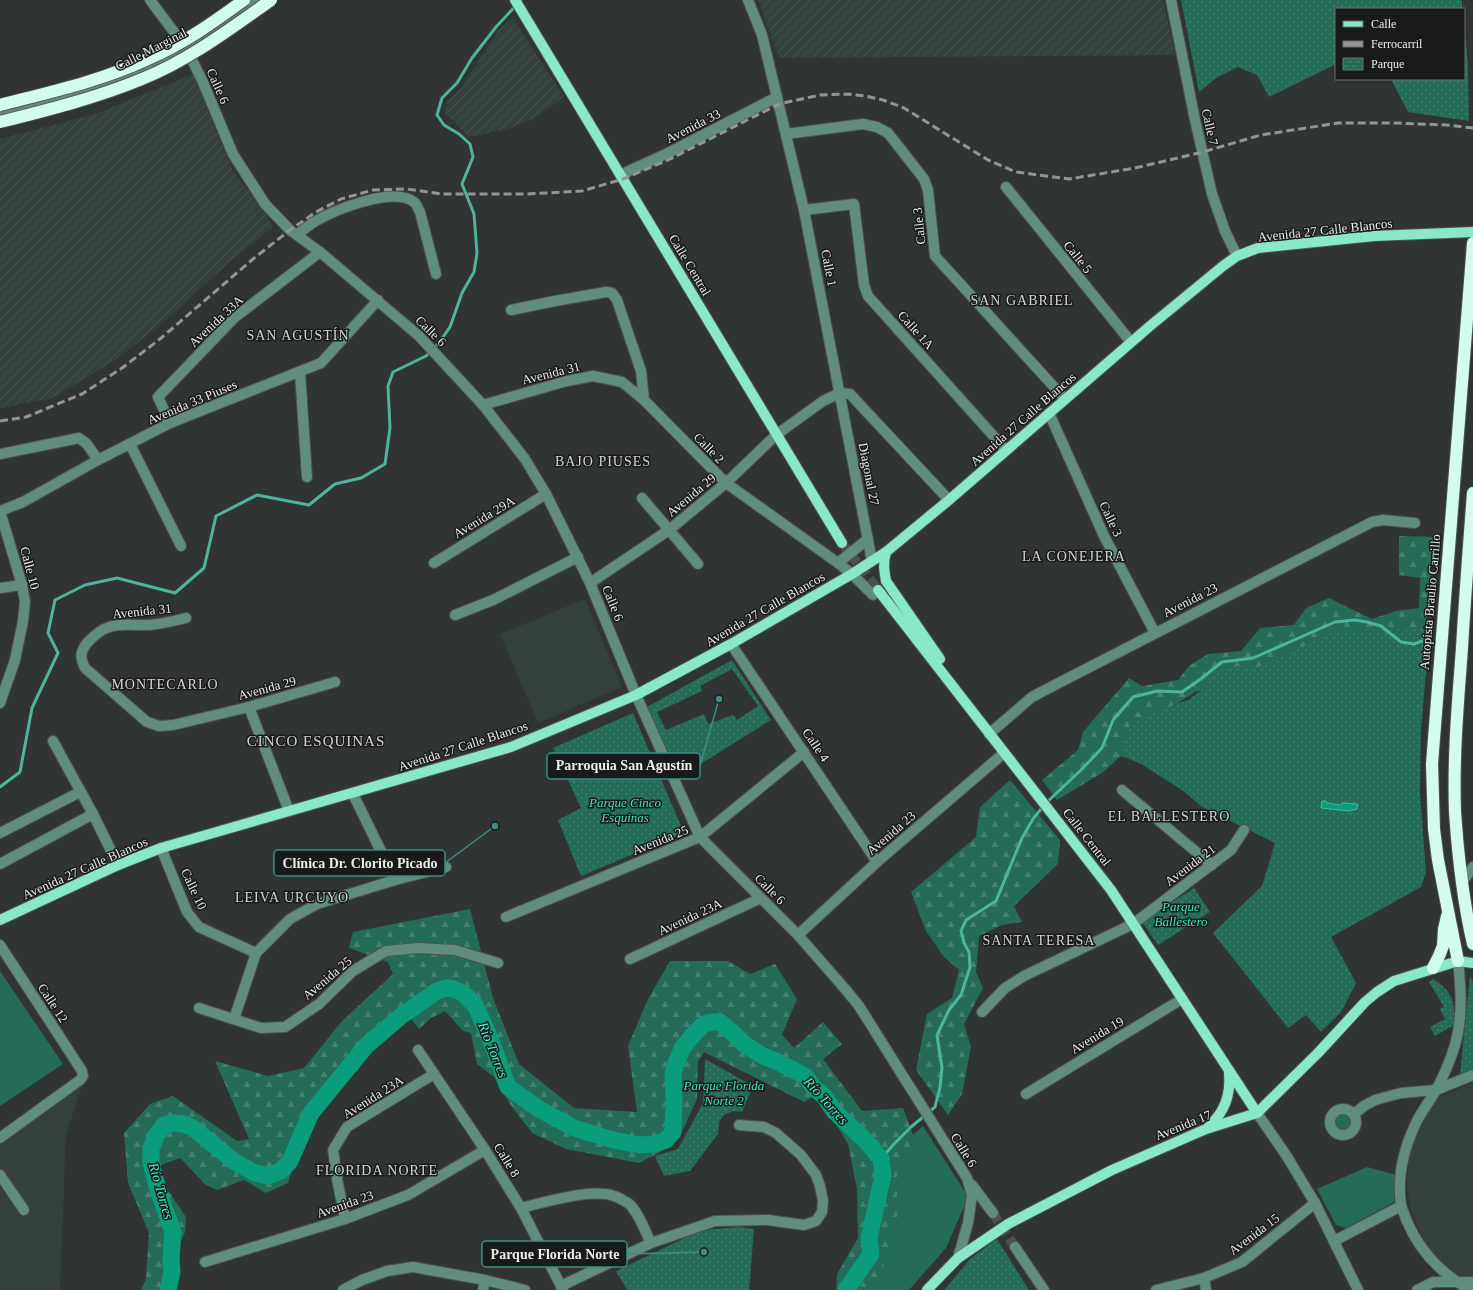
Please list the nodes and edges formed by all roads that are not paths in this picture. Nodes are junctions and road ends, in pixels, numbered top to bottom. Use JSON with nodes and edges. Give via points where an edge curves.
{"nodes":[{"id":1,"x":150,"y":0,"type":"edge"},
{"id":2,"x":244,"y":0,"type":"edge"},
{"id":3,"x":258,"y":0,"type":"edge"},
{"id":4,"x":271,"y":0,"type":"edge"},
{"id":5,"x":515,"y":0,"type":"edge"},
{"id":6,"x":748,"y":0,"type":"edge"},
{"id":7,"x":1171,"y":0,"type":"edge"},
{"id":8,"x":186,"y":48,"type":"junction"},
{"id":9,"x":777,"y":97,"type":"junction"},
{"id":10,"x":0,"y":106,"type":"edge"},
{"id":11,"x":0,"y":114,"type":"edge"},
{"id":12,"x":0,"y":122,"type":"edge"},
{"id":13,"x":786,"y":134,"type":"junction"},
{"id":14,"x":620,"y":175,"type":"junction"},
{"id":15,"x":1006,"y":187,"type":"dead end"},
{"id":16,"x":804,"y":210,"type":"junction"},
{"id":17,"x":1473,"y":232,"type":"edge"},
{"id":18,"x":297,"y":235,"type":"junction"},
{"id":19,"x":1473,"y":243,"type":"edge"},
{"id":20,"x":320,"y":252,"type":"junction"},
{"id":21,"x":1237,"y":256,"type":"junction"},
{"id":22,"x":436,"y":274,"type":"dead end"},
{"id":23,"x":378,"y":300,"type":"junction"},
{"id":24,"x":511,"y":310,"type":"dead end"},
{"id":25,"x":1131,"y":342,"type":"junction"},
{"id":26,"x":300,"y":372,"type":"junction"},
{"id":27,"x":840,"y":393,"type":"junction"},
{"id":28,"x":1065,"y":399,"type":"junction"},
{"id":29,"x":644,"y":400,"type":"junction"},
{"id":30,"x":483,"y":405,"type":"junction"},
{"id":31,"x":1049,"y":413,"type":"junction"},
{"id":32,"x":170,"y":423,"type":"junction"},
{"id":33,"x":776,"y":435,"type":"junction"},
{"id":34,"x":130,"y":444,"type":"junction"},
{"id":35,"x":1006,"y":450,"type":"junction"},
{"id":36,"x":0,"y":454,"type":"edge"},
{"id":37,"x":98,"y":460,"type":"junction"},
{"id":38,"x":307,"y":477,"type":"dead end"},
{"id":39,"x":726,"y":483,"type":"junction"},
{"id":40,"x":1473,"y":493,"type":"edge"},
{"id":41,"x":546,"y":494,"type":"junction"},
{"id":42,"x":642,"y":498,"type":"dead end"},
{"id":43,"x":949,"y":500,"type":"junction"},
{"id":44,"x":0,"y":511,"type":"edge"},
{"id":45,"x":1415,"y":523,"type":"dead end"},
{"id":46,"x":1472,"y":528,"type":"edge"},
{"id":47,"x":669,"y":530,"type":"junction"},
{"id":48,"x":868,"y":539,"type":"junction"},
{"id":49,"x":842,"y":543,"type":"tunnel mouth"},
{"id":50,"x":181,"y":546,"type":"dead end"},
{"id":51,"x":886,"y":552,"type":"junction"},
{"id":52,"x":578,"y":557,"type":"junction"},
{"id":53,"x":872,"y":561,"type":"junction"},
{"id":54,"x":434,"y":563,"type":"dead end"},
{"id":55,"x":698,"y":564,"type":"dead end"},
{"id":56,"x":838,"y":564,"type":"junction"},
{"id":57,"x":852,"y":574,"type":"junction"},
{"id":58,"x":590,"y":583,"type":"junction"},
{"id":59,"x":22,"y":584,"type":"junction"},
{"id":60,"x":0,"y":588,"type":"edge"},
{"id":61,"x":876,"y":593,"type":"joint"},
{"id":62,"x":455,"y":615,"type":"dead end"},
{"id":63,"x":186,"y":618,"type":"dead end"},
{"id":64,"x":1155,"y":633,"type":"junction"},
{"id":65,"x":731,"y":644,"type":"junction"},
{"id":66,"x":5,"y":677,"type":"edge"},
{"id":67,"x":335,"y":682,"type":"dead end"},
{"id":68,"x":636,"y":695,"type":"junction"},
{"id":69,"x":0,"y":702,"type":"edge"},
{"id":70,"x":249,"y":707,"type":"junction"},
{"id":71,"x":976,"y":715,"type":"junction"},
{"id":72,"x":159,"y":726,"type":"joint"},
{"id":73,"x":989,"y":734,"type":"junction"},
{"id":74,"x":53,"y":741,"type":"dead end"},
{"id":75,"x":804,"y":752,"type":"junction"},
{"id":76,"x":1004,"y":753,"type":"junction"},
{"id":77,"x":1122,"y":790,"type":"dead end"},
{"id":78,"x":80,"y":792,"type":"junction"},
{"id":79,"x":353,"y":794,"type":"junction"},
{"id":80,"x":289,"y":811,"type":"junction"},
{"id":81,"x":93,"y":814,"type":"junction"},
{"id":82,"x":1244,"y":830,"type":"dead end"},
{"id":83,"x":0,"y":833,"type":"edge"},
{"id":84,"x":700,"y":837,"type":"junction"},
{"id":85,"x":161,"y":848,"type":"junction"},
{"id":86,"x":1458,"y":855,"type":"junction"},
{"id":87,"x":877,"y":862,"type":"junction"},
{"id":88,"x":1473,"y":863,"type":"edge"},
{"id":89,"x":0,"y":864,"type":"edge"},
{"id":90,"x":1212,"y":864,"type":"junction"},
{"id":91,"x":118,"y":865,"type":"junction"},
{"id":92,"x":446,"y":867,"type":"dead end"},
{"id":93,"x":1473,"y":867,"type":"edge"},
{"id":94,"x":395,"y":880,"type":"junction"},
{"id":95,"x":1462,"y":882,"type":"junction"},
{"id":96,"x":761,"y":898,"type":"junction"},
{"id":97,"x":1448,"y":913,"type":"junction"},
{"id":98,"x":506,"y":917,"type":"dead end"},
{"id":99,"x":0,"y":920,"type":"edge"},
{"id":100,"x":1133,"y":924,"type":"junction"},
{"id":101,"x":798,"y":936,"type":"junction"},
{"id":102,"x":1473,"y":944,"type":"edge"},
{"id":103,"x":0,"y":945,"type":"edge"},
{"id":104,"x":256,"y":953,"type":"junction"},
{"id":105,"x":630,"y":959,"type":"dead end"},
{"id":106,"x":1458,"y":961,"type":"junction"},
{"id":107,"x":498,"y":963,"type":"dead end"},
{"id":108,"x":1473,"y":963,"type":"edge"},
{"id":109,"x":1433,"y":968,"type":"junction"},
{"id":110,"x":1182,"y":999,"type":"junction"},
{"id":111,"x":199,"y":1008,"type":"dead end"},
{"id":112,"x":982,"y":1012,"type":"dead end"},
{"id":113,"x":234,"y":1019,"type":"junction"},
{"id":114,"x":418,"y":1050,"type":"dead end"},
{"id":115,"x":1229,"y":1071,"type":"junction"},
{"id":116,"x":434,"y":1074,"type":"junction"},
{"id":117,"x":1473,"y":1075,"type":"edge"},
{"id":118,"x":1436,"y":1090,"type":"junction"},
{"id":119,"x":1026,"y":1094,"type":"dead end"},
{"id":120,"x":1256,"y":1113,"type":"junction"},
{"id":121,"x":1354,"y":1114,"type":"dead end"},
{"id":122,"x":739,"y":1125,"type":"dead end"},
{"id":123,"x":1206,"y":1129,"type":"junction"},
{"id":124,"x":0,"y":1138,"type":"edge"},
{"id":125,"x":485,"y":1150,"type":"junction"},
{"id":126,"x":0,"y":1175,"type":"edge"},
{"id":127,"x":967,"y":1178,"type":"junction"},
{"id":128,"x":1315,"y":1203,"type":"junction"},
{"id":129,"x":1401,"y":1206,"type":"junction"},
{"id":130,"x":521,"y":1208,"type":"junction"},
{"id":131,"x":24,"y":1210,"type":"dead end"},
{"id":132,"x":993,"y":1214,"type":"tunnel mouth"},
{"id":133,"x":345,"y":1219,"type":"junction"},
{"id":134,"x":1334,"y":1241,"type":"junction"},
{"id":135,"x":650,"y":1243,"type":"junction"},
{"id":136,"x":1015,"y":1247,"type":"tunnel mouth"},
{"id":137,"x":958,"y":1258,"type":"junction"},
{"id":138,"x":206,"y":1262,"type":"dead end"},
{"id":139,"x":1204,"y":1278,"type":"junction"},
{"id":140,"x":1454,"y":1281,"type":"junction"},
{"id":141,"x":1473,"y":1282,"type":"edge"},
{"id":142,"x":484,"y":1285,"type":"edge"},
{"id":143,"x":562,"y":1288,"type":"edge"},
{"id":144,"x":344,"y":1290,"type":"edge"},
{"id":145,"x":525,"y":1290,"type":"edge"},
{"id":146,"x":927,"y":1290,"type":"edge"},
{"id":147,"x":1044,"y":1290,"type":"edge"},
{"id":148,"x":1156,"y":1290,"type":"edge"},
{"id":149,"x":1206,"y":1290,"type":"edge"},
{"id":150,"x":1358,"y":1290,"type":"edge"},
{"id":151,"x":1417,"y":1290,"type":"edge"},
{"id":152,"x":1470,"y":1290,"type":"edge"}],
"edges":[{"from":1,"to":8,"type":"street","name":"Calle 6"},
{"from":2,"to":10,"type":"highway","bridge":true,"via":[[209,25],[149,59],[114,74]]},
{"from":3,"to":8,"type":"street","name":"Calle Marginal"},
{"from":4,"to":12,"type":"highway","bridge":true,"via":[[210,43],[143,79],[65,105]]},
{"from":5,"to":14,"type":"main road","name":"Calle Central"},
{"from":6,"to":9,"type":"street","name":"Calle 1","via":[[762,36]]},
{"from":7,"to":21,"type":"street","name":"Calle 7","via":[[1194,120],[1212,194]]},
{"from":8,"to":11,"type":"street","name":"Calle Marginal","via":[[129,77],[74,95]]},
{"from":8,"to":18,"type":"street","name":"Calle 6","via":[[234,154],[265,204]]},
{"from":9,"to":13,"type":"street","name":"Calle 1"},
{"from":9,"to":14,"type":"street","name":"Avenida 33"},
{"from":13,"to":16,"type":"street","name":"Calle 1"},
{"from":13,"to":28,"type":"street","name":"Calle 3","via":[[863,124],[888,133],[924,179],[928,190],[935,256]]},
{"from":14,"to":33,"type":"main road","name":"Calle Central"},
{"from":15,"to":25,"type":"street","name":"Calle 5"},
{"from":16,"to":27,"type":"street","name":"Calle 1"},
{"from":16,"to":35,"type":"street","name":"Calle 1A","via":[[854,204],[864,285],[868,296]]},
{"from":17,"to":21,"type":"main road","name":"Avenida 27 Calle Blancos","via":[[1344,239],[1258,248]]},
{"from":18,"to":20,"type":"street","name":"Calle 6"},
{"from":18,"to":22,"type":"street","via":[[314,222],[356,203],[393,196],[409,199],[416,203],[420,212]]},
{"from":19,"to":97,"type":"highway","name":"Autopista Braulio Carrillo","via":[[1432,764],[1434,829]]},
{"from":20,"to":23,"type":"street","name":"Calle 6"},
{"from":20,"to":32,"type":"street","name":"Avenida 33A","via":[[234,318],[158,397]]},
{"from":21,"to":25,"type":"main road","name":"Avenida 27 Calle Blancos"},
{"from":23,"to":26,"type":"street","name":"Avenida 33 Piuses","via":[[321,363]]},
{"from":23,"to":30,"type":"street","name":"Calle 6","via":[[419,336]]},
{"from":24,"to":29,"type":"street","via":[[612,293],[617,300],[641,371]]},
{"from":25,"to":28,"type":"main road","name":"Avenida 27 Calle Blancos"},
{"from":26,"to":32,"type":"street","name":"Avenida 33 Piuses"},
{"from":26,"to":38,"type":"street"},
{"from":27,"to":33,"type":"street","name":"Avenida 29","via":[[823,401]]},
{"from":27,"to":43,"type":"street","via":[[850,394]]},
{"from":27,"to":48,"type":"street","name":"Diagonal 27"},
{"from":28,"to":31,"type":"main road","name":"Avenida 27 Calle Blancos"},
{"from":29,"to":30,"type":"street","name":"Avenida 31","via":[[622,382],[593,376],[567,380]]},
{"from":29,"to":39,"type":"street","name":"Calle 2"},
{"from":30,"to":41,"type":"street","name":"Calle 6","via":[[525,459]]},
{"from":31,"to":35,"type":"main road","name":"Avenida 27 Calle Blancos"},
{"from":31,"to":64,"type":"street","name":"Calle 3","via":[[1104,536]]},
{"from":32,"to":34,"type":"street","name":"Avenida 33 Piuses"},
{"from":33,"to":39,"type":"street","name":"Avenida 29"},
{"from":33,"to":49,"type":"main road","name":"Calle Central"},
{"from":34,"to":37,"type":"street","name":"Avenida 33 Piuses"},
{"from":34,"to":50,"type":"street"},
{"from":35,"to":43,"type":"main road","name":"Avenida 27 Calle Blancos"},
{"from":36,"to":37,"type":"street","via":[[79,438],[87,444]]},
{"from":37,"to":44,"type":"street","name":"Avenida 33 Piuses","via":[[23,502]]},
{"from":39,"to":47,"type":"street","name":"Avenida 29"},
{"from":39,"to":56,"type":"street","name":"Calle 2"},
{"from":40,"to":46,"type":"highway"},
{"from":41,"to":52,"type":"street","name":"Calle 6"},
{"from":41,"to":54,"type":"street","name":"Avenida 29A"},
{"from":42,"to":47,"type":"street"},
{"from":43,"to":51,"type":"main road","name":"Avenida 27 Calle Blancos"},
{"from":44,"to":59,"type":"street","name":"Calle 10"},
{"from":45,"to":64,"type":"street","name":"Avenida 23","via":[[1383,520],[1372,522]]},
{"from":46,"to":86,"type":"highway","via":[[1458,700],[1455,811]]},
{"from":47,"to":55,"type":"street"},
{"from":47,"to":58,"type":"street","name":"Avenida 29"},
{"from":48,"to":53,"type":"street","name":"Diagonal 27"},
{"from":48,"to":56,"type":"street"},
{"from":51,"to":53,"type":"main road","name":"Avenida 27 Calle Blancos"},
{"from":51,"to":71,"type":"main road","via":[[886,581],[925,635]]},
{"from":52,"to":58,"type":"street","name":"Calle 6"},
{"from":52,"to":62,"type":"street","via":[[493,600]]},
{"from":53,"to":57,"type":"main road","name":"Avenida 27 Calle Blancos"},
{"from":56,"to":57,"type":"street","name":"Calle 2"},
{"from":57,"to":61,"type":"street","name":"Calle 2"},
{"from":57,"to":65,"type":"main road","name":"Avenida 27 Calle Blancos"},
{"from":58,"to":68,"type":"street","name":"Calle 6"},
{"from":59,"to":60,"type":"street"},
{"from":59,"to":66,"type":"street","name":"Calle 10","via":[[25,602],[23,621]]},
{"from":61,"to":71,"type":"main road","name":"Calle Central"},
{"from":63,"to":72,"type":"street","name":"Avenida 31","via":[[149,625],[130,624],[106,628],[94,635],[82,649],[81,659],[86,668],[147,722]]},
{"from":64,"to":73,"type":"street","name":"Avenida 23","via":[[1032,697]]},
{"from":65,"to":68,"type":"main road","name":"Avenida 27 Calle Blancos"},
{"from":65,"to":75,"type":"street","name":"Calle 4"},
{"from":66,"to":69,"type":"street","name":"Calle 10"},
{"from":67,"to":70,"type":"street","name":"Avenida 29"},
{"from":68,"to":79,"type":"main road","name":"Avenida 27 Calle Blancos","via":[[511,747]]},
{"from":68,"to":84,"type":"street","name":"Calle 6"},
{"from":70,"to":72,"type":"street","name":"Avenida 29"},
{"from":70,"to":80,"type":"street"},
{"from":71,"to":73,"type":"main road","name":"Calle Central"},
{"from":73,"to":76,"type":"main road","name":"Calle Central"},
{"from":74,"to":78,"type":"street"},
{"from":75,"to":84,"type":"street","name":"Avenida 25"},
{"from":75,"to":87,"type":"street","name":"Calle 4"},
{"from":76,"to":87,"type":"street","name":"Avenida 23"},
{"from":76,"to":100,"type":"main road","name":"Calle Central","via":[[1111,890]]},
{"from":77,"to":90,"type":"street"},
{"from":78,"to":81,"type":"street"},
{"from":78,"to":83,"type":"street"},
{"from":79,"to":80,"type":"main road","name":"Avenida 27 Calle Blancos"},
{"from":79,"to":94,"type":"street"},
{"from":80,"to":85,"type":"main road","name":"Avenida 27 Calle Blancos"},
{"from":81,"to":89,"type":"street"},
{"from":81,"to":91,"type":"street"},
{"from":82,"to":90,"type":"street","name":"Avenida 21","via":[[1231,850]]},
{"from":84,"to":96,"type":"street","name":"Calle 6"},
{"from":84,"to":98,"type":"street","name":"Avenida 25"},
{"from":85,"to":91,"type":"main road","name":"Avenida 27 Calle Blancos"},
{"from":85,"to":104,"type":"street","name":"Calle 10","via":[[187,912],[199,927]]},
{"from":86,"to":88,"type":"street"},
{"from":86,"to":95,"type":"highway"},
{"from":87,"to":101,"type":"street","name":"Avenida 23"},
{"from":90,"to":100,"type":"street","name":"Avenida 21"},
{"from":91,"to":99,"type":"main road","name":"Avenida 27 Calle Blancos"},
{"from":92,"to":94,"type":"street"},
{"from":93,"to":95,"type":"street"},
{"from":94,"to":104,"type":"street","via":[[317,904],[290,918]]},
{"from":95,"to":102,"type":"highway"},
{"from":96,"to":101,"type":"street","name":"Calle 6"},
{"from":96,"to":105,"type":"street","name":"Avenida 23A"},
{"from":97,"to":106,"type":"highway","name":"Autopista Braulio Carrillo"},
{"from":97,"to":109,"type":"highway","via":[[1443,946]]},
{"from":100,"to":110,"type":"main road","name":"Calle Central"},
{"from":100,"to":112,"type":"street","name":"Avenida 21","via":[[1024,976],[1005,988]]},
{"from":101,"to":127,"type":"street","name":"Calle 6","via":[[859,1006]]},
{"from":103,"to":124,"type":"street","name":"Calle 12","via":[[82,1070],[83,1076]]},
{"from":104,"to":113,"type":"street"},
{"from":106,"to":108,"type":"main road"},
{"from":106,"to":109,"type":"main road","name":"Avenida 17"},
{"from":106,"to":118,"type":"street","via":[[1461,1001],[1459,1029],[1448,1067]]},
{"from":107,"to":113,"type":"street","name":"Avenida 25","via":[[455,950],[418,948],[386,951],[353,971],[318,1004],[285,1027],[261,1028]]},
{"from":109,"to":120,"type":"main road","name":"Avenida 17","via":[[1394,981],[1377,992]]},
{"from":110,"to":115,"type":"main road","name":"Calle Central"},
{"from":110,"to":119,"type":"street","name":"Avenida 19"},
{"from":111,"to":113,"type":"street","name":"Avenida 25"},
{"from":114,"to":116,"type":"street","name":"Calle 8"},
{"from":115,"to":120,"type":"main road","name":"Calle Central"},
{"from":115,"to":123,"type":"main road","via":[[1230,1084],[1224,1110]]},
{"from":116,"to":125,"type":"street","name":"Calle 8"},
{"from":116,"to":133,"type":"street","name":"Avenida 23A","via":[[347,1127],[333,1150]]},
{"from":117,"to":118,"type":"street"},
{"from":118,"to":121,"type":"street","via":[[1390,1095],[1375,1100]]},
{"from":118,"to":129,"type":"street","via":[[1416,1122],[1404,1152],[1400,1180]]},
{"from":120,"to":123,"type":"main road","name":"Avenida 17"},
{"from":120,"to":128,"type":"street","via":[[1286,1155]]},
{"from":122,"to":135,"type":"street","via":[[764,1127],[776,1134],[805,1160],[816,1175],[823,1200],[822,1212],[816,1221],[804,1225],[768,1220],[715,1221]]},
{"from":123,"to":137,"type":"main road","name":"Avenida 17","via":[[1112,1170],[1054,1199],[1008,1224]]},
{"from":125,"to":130,"type":"street","name":"Calle 8"},
{"from":125,"to":133,"type":"street","name":"Avenida 23","via":[[408,1195]]},
{"from":126,"to":131,"type":"street"},
{"from":127,"to":132,"type":"street"},
{"from":127,"to":137,"type":"street","name":"Calle 6","via":[[972,1196],[968,1223]]},
{"from":128,"to":134,"type":"street"},
{"from":128,"to":139,"type":"street","name":"Avenida 15","via":[[1242,1262]]},
{"from":129,"to":134,"type":"street"},
{"from":129,"to":140,"type":"street","via":[[1423,1250]]},
{"from":130,"to":135,"type":"street","via":[[548,1200],[595,1193],[614,1196],[629,1204]]},
{"from":130,"to":143,"type":"street","name":"Calle 8"},
{"from":133,"to":138,"type":"street","name":"Avenida 23"},
{"from":134,"to":150,"type":"street"},
{"from":135,"to":143,"type":"street"},
{"from":136,"to":147,"type":"street"},
{"from":137,"to":146,"type":"main road","name":"Avenida 17"},
{"from":139,"to":148,"type":"street","name":"Avenida 15"},
{"from":139,"to":149,"type":"street"},
{"from":140,"to":141,"type":"street"},
{"from":140,"to":151,"type":"street","via":[[1433,1282]]},
{"from":140,"to":152,"type":"street"},
{"from":142,"to":144,"type":"street","via":[[413,1268],[387,1271]]},
{"from":142,"to":145,"type":"street"}]}
